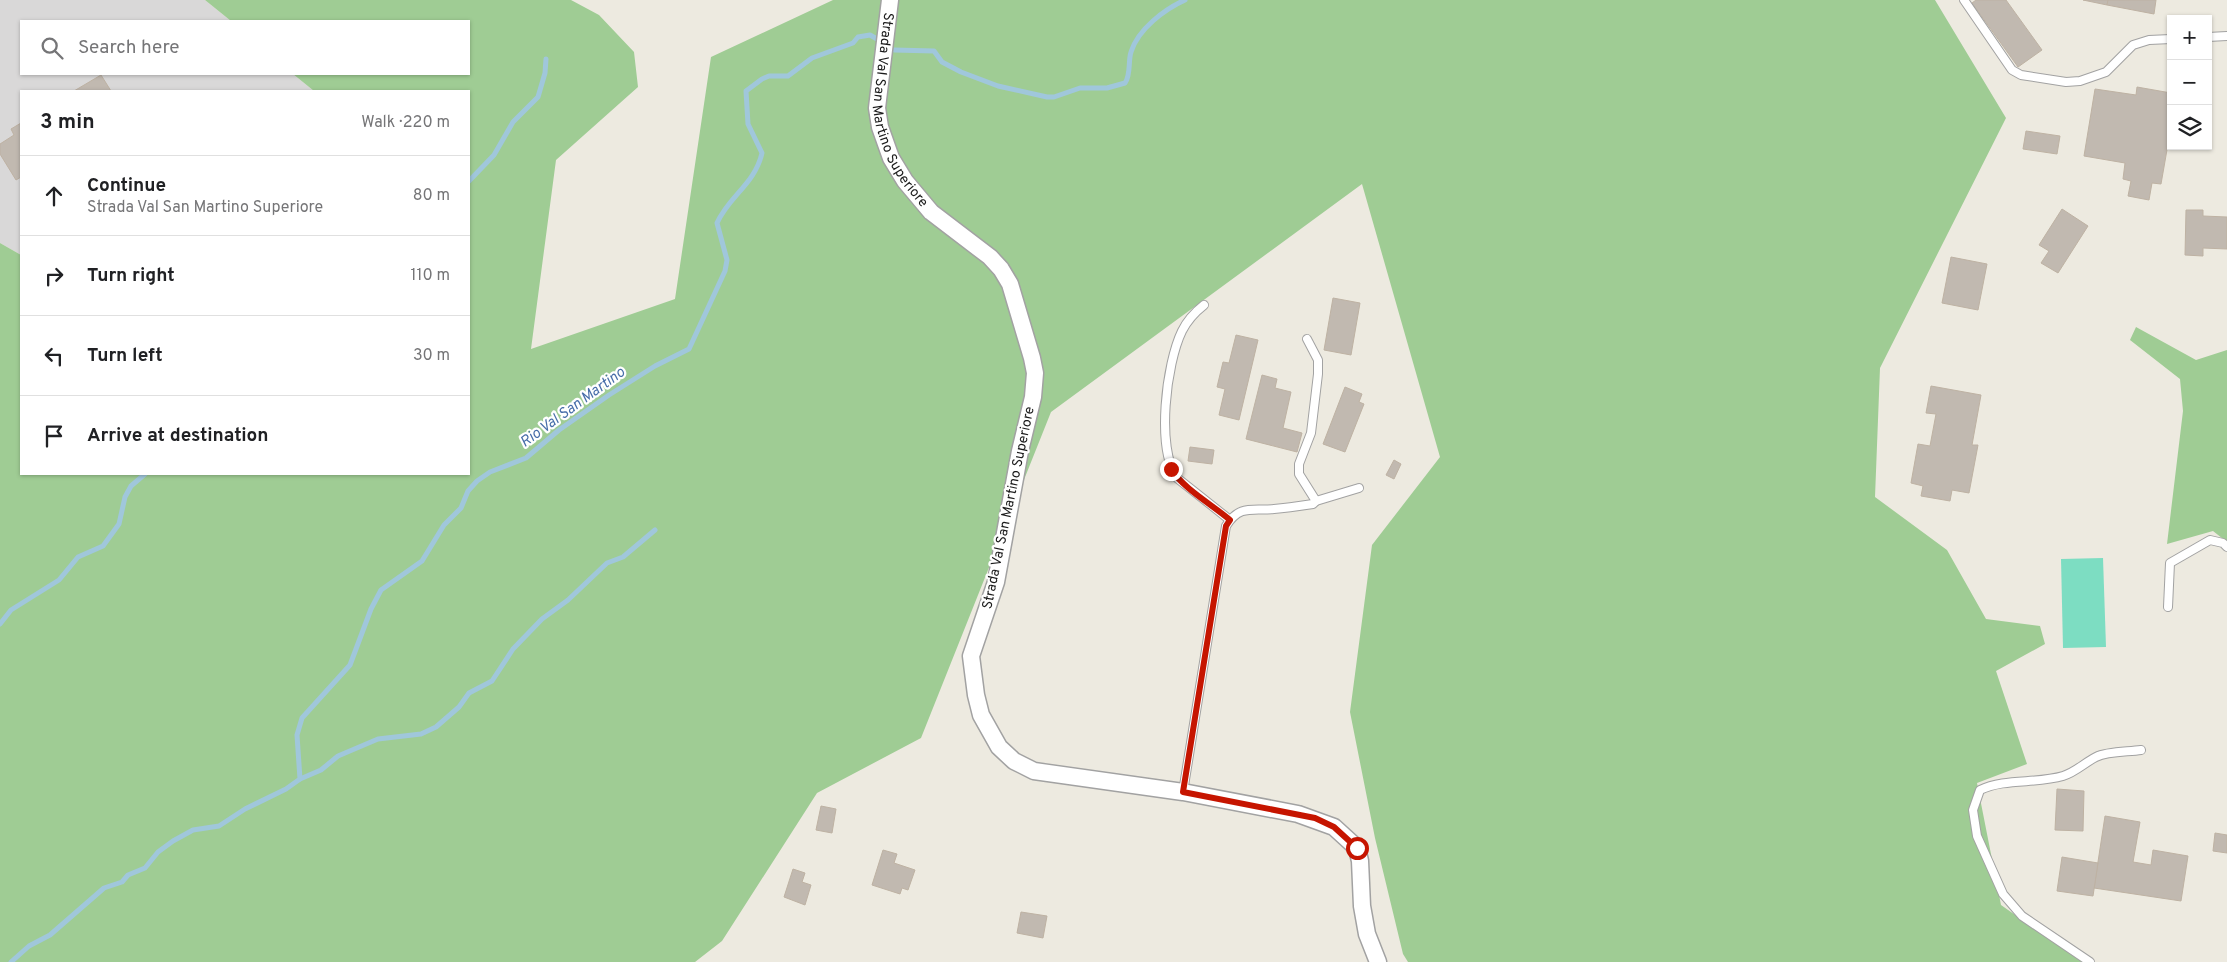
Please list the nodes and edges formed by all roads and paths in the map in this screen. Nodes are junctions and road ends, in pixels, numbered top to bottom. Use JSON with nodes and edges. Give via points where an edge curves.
{"nodes":[{"id":1,"x":890,"y":0,"type":"edge"},
{"id":2,"x":1964,"y":0,"type":"edge"},
{"id":3,"x":2227,"y":36,"type":"edge"},
{"id":4,"x":2212,"y":37,"type":"edge"},
{"id":5,"x":2167,"y":39,"type":"edge"},
{"id":6,"x":1204,"y":305,"type":"dead end"},
{"id":7,"x":1306,"y":339,"type":"dead end"},
{"id":8,"x":1359,"y":488,"type":"dead end"},
{"id":9,"x":1316,"y":501,"type":"junction"},
{"id":10,"x":1230,"y":520,"type":"junction"},
{"id":11,"x":2227,"y":547,"type":"edge"},
{"id":12,"x":2168,"y":607,"type":"dead end"},
{"id":13,"x":2141,"y":750,"type":"dead end"},
{"id":14,"x":1183,"y":792,"type":"junction"},
{"id":15,"x":1378,"y":962,"type":"edge"},
{"id":16,"x":2090,"y":962,"type":"edge"}],
"edges":[{"from":1,"to":14,"type":"street","name":"Strada Val San Martino Superiore","via":[[877,108],[891,158],[931,212],[1001,269],[1010,284],[1035,373],[996,582],[971,656],[982,715],[999,747],[1014,761],[1034,770]]},
{"from":2,"to":5,"type":"lane","via":[[2012,70],[2021,74],[2066,82],[2080,81],[2106,72],[2139,42]]},
{"from":3,"to":4,"type":"lane"},
{"from":6,"to":10,"type":"lane","via":[[1190,319],[1178,340],[1164,420],[1171,469],[1177,478]]},
{"from":7,"to":9,"type":"lane","via":[[1318,360],[1318,374],[1311,434],[1299,464],[1299,474]]},
{"from":8,"to":9,"type":"lane"},
{"from":9,"to":10,"type":"lane","via":[[1296,507],[1255,507]]},
{"from":10,"to":14,"type":"lane","via":[[1226,526]]},
{"from":11,"to":12,"type":"lane","via":[[2210,540],[2170,563]]},
{"from":13,"to":16,"type":"lane","via":[[2097,756],[2064,776],[2036,782],[1994,784],[1980,790],[1973,810],[1977,836],[2003,894],[2022,916]]},
{"from":14,"to":15,"type":"street","name":"Strada Val San Martino Superiore","via":[[1315,818],[1348,838],[1357,848],[1367,934]]}]}
